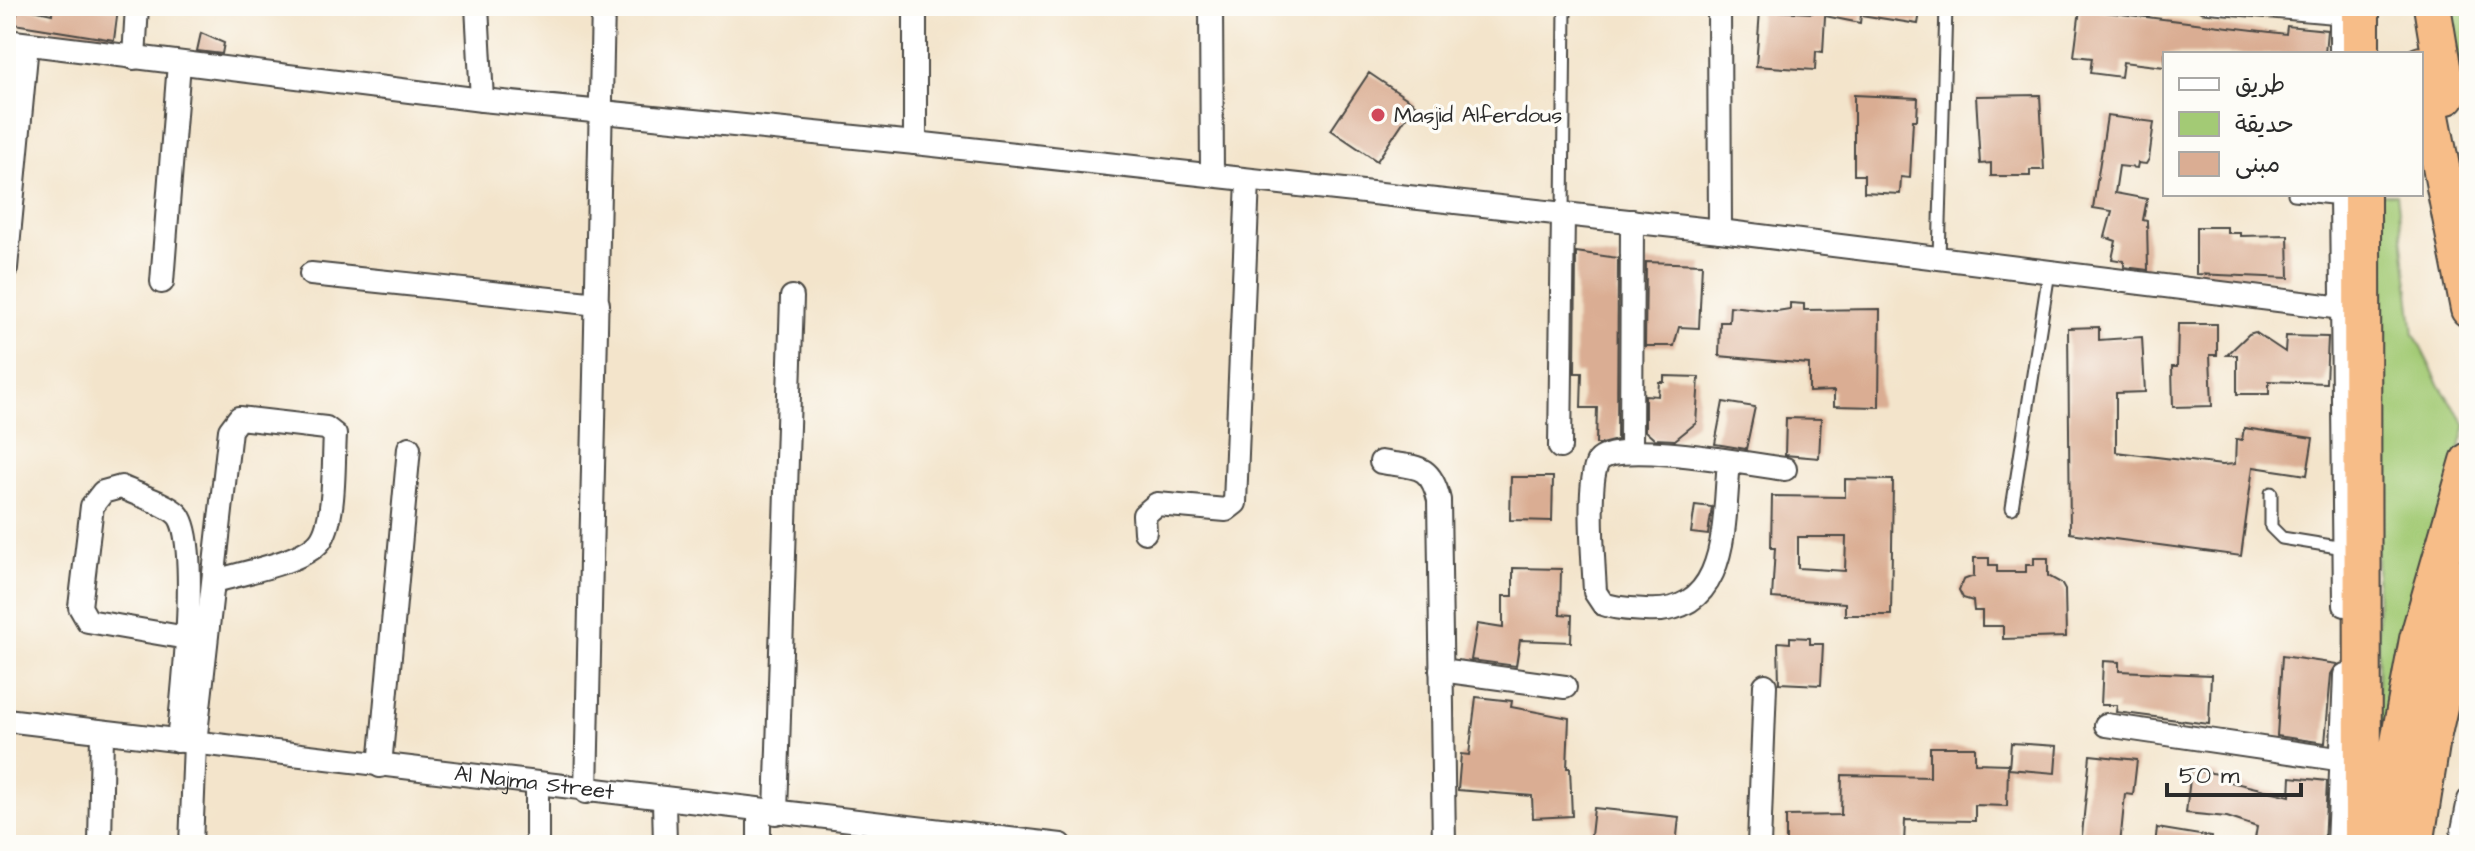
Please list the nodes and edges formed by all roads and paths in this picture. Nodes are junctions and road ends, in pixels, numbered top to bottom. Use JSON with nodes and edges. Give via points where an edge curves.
{"nodes":[{"id":1,"x":137,"y":6,"type":"edge"},
{"id":2,"x":477,"y":6,"type":"edge"},
{"id":3,"x":603,"y":6,"type":"edge"},
{"id":4,"x":915,"y":6,"type":"edge"},
{"id":5,"x":1211,"y":6,"type":"edge"},
{"id":6,"x":1565,"y":6,"type":"edge"},
{"id":7,"x":1719,"y":6,"type":"edge"},
{"id":8,"x":1946,"y":6,"type":"edge"},
{"id":9,"x":2203,"y":6,"type":"edge"},
{"id":10,"x":2411,"y":6,"type":"edge"},
{"id":11,"x":2432,"y":6,"type":"edge"},
{"id":12,"x":2347,"y":10,"type":"edge"},
{"id":13,"x":17,"y":42,"type":"edge"},
{"id":14,"x":2341,"y":52,"type":"edge"},
{"id":15,"x":2360,"y":52,"type":"edge"},
{"id":16,"x":2419,"y":52,"type":"edge"},
{"id":17,"x":134,"y":58,"type":"junction"},
{"id":18,"x":179,"y":63,"type":"junction"},
{"id":19,"x":2423,"y":75,"type":"edge"},
{"id":20,"x":482,"y":100,"type":"junction"},
{"id":21,"x":601,"y":112,"type":"junction"},
{"id":22,"x":915,"y":143,"type":"junction"},
{"id":23,"x":1212,"y":175,"type":"junction"},
{"id":24,"x":1248,"y":180,"type":"junction"},
{"id":25,"x":2348,"y":196,"type":"edge"},
{"id":26,"x":2469,"y":211,"type":"edge"},
{"id":27,"x":1563,"y":214,"type":"junction"},
{"id":28,"x":1632,"y":221,"type":"junction"},
{"id":29,"x":1720,"y":231,"type":"junction"},
{"id":30,"x":1939,"y":258,"type":"junction"},
{"id":31,"x":6,"y":268,"type":"edge"},
{"id":32,"x":2049,"y":272,"type":"junction"},
{"id":33,"x":311,"y":274,"type":"dead end"},
{"id":34,"x":162,"y":282,"type":"dead end"},
{"id":35,"x":792,"y":297,"type":"dead end"},
{"id":36,"x":598,"y":304,"type":"junction"},
{"id":37,"x":2342,"y":308,"type":"junction"},
{"id":38,"x":2469,"y":309,"type":"edge"},
{"id":39,"x":1560,"y":447,"type":"dead end"},
{"id":40,"x":409,"y":448,"type":"dead end"},
{"id":41,"x":1631,"y":450,"type":"junction"},
{"id":42,"x":1729,"y":461,"type":"junction"},
{"id":43,"x":2469,"y":461,"type":"edge"},
{"id":44,"x":1381,"y":462,"type":"dead end"},
{"id":45,"x":1785,"y":469,"type":"dead end"},
{"id":46,"x":2271,"y":493,"type":"dead end"},
{"id":47,"x":2012,"y":508,"type":"dead end"},
{"id":48,"x":1145,"y":532,"type":"dead end"},
{"id":49,"x":2344,"y":548,"type":"junction"},
{"id":50,"x":2469,"y":575,"type":"edge"},
{"id":51,"x":215,"y":581,"type":"junction"},
{"id":52,"x":187,"y":638,"type":"junction"},
{"id":53,"x":1441,"y":670,"type":"junction"},
{"id":54,"x":1765,"y":685,"type":"dead end"},
{"id":55,"x":1565,"y":687,"type":"dead end"},
{"id":56,"x":6,"y":720,"type":"edge"},
{"id":57,"x":2106,"y":725,"type":"dead end"},
{"id":58,"x":102,"y":732,"type":"junction"},
{"id":59,"x":187,"y":742,"type":"junction"},
{"id":60,"x":2344,"y":760,"type":"junction"},
{"id":61,"x":380,"y":766,"type":"junction"},
{"id":62,"x":537,"y":786,"type":"junction"},
{"id":63,"x":586,"y":792,"type":"junction"},
{"id":64,"x":664,"y":800,"type":"junction"},
{"id":65,"x":2469,"y":800,"type":"edge"},
{"id":66,"x":767,"y":812,"type":"junction"},
{"id":67,"x":1009,"y":842,"type":"edge"},
{"id":68,"x":100,"y":845,"type":"edge"},
{"id":69,"x":191,"y":845,"type":"edge"},
{"id":70,"x":537,"y":845,"type":"edge"},
{"id":71,"x":665,"y":845,"type":"edge"},
{"id":72,"x":759,"y":845,"type":"edge"},
{"id":73,"x":1061,"y":845,"type":"edge"},
{"id":74,"x":1444,"y":845,"type":"edge"},
{"id":75,"x":1759,"y":845,"type":"edge"},
{"id":76,"x":2338,"y":845,"type":"edge"},
{"id":77,"x":2363,"y":845,"type":"edge"},
{"id":78,"x":2380,"y":845,"type":"edge"},
{"id":79,"x":2415,"y":845,"type":"edge"},
{"id":80,"x":2460,"y":845,"type":"edge"}],
"edges":[{"from":1,"to":17,"type":"street"},
{"from":2,"to":20,"type":"street"},
{"from":3,"to":21,"type":"street"},
{"from":4,"to":22,"type":"street"},
{"from":5,"to":23,"type":"street"},
{"from":6,"to":27,"type":"lane"},
{"from":7,"to":29,"type":"street"},
{"from":8,"to":30,"type":"lane"},
{"from":9,"to":12,"type":"lane"},
{"from":10,"to":16,"type":"highway"},
{"from":11,"to":26,"type":"highway"},
{"from":12,"to":14,"type":"street"},
{"from":12,"to":15,"type":"highway"},
{"from":13,"to":17,"type":"street"},
{"from":13,"to":31,"type":"street"},
{"from":17,"to":18,"type":"street"},
{"from":18,"to":20,"type":"street"},
{"from":18,"to":34,"type":"street"},
{"from":19,"to":38,"type":"highway"},
{"from":20,"to":21,"type":"street"},
{"from":21,"to":22,"type":"street"},
{"from":21,"to":36,"type":"street"},
{"from":22,"to":23,"type":"street"},
{"from":23,"to":24,"type":"street"},
{"from":24,"to":27,"type":"street"},
{"from":24,"to":48,"type":"street","via":[[1235,503],[1226,510],[1157,504],[1144,515]]},
{"from":25,"to":37,"type":"street"},
{"from":25,"to":77,"type":"highway"},
{"from":27,"to":28,"type":"street"},
{"from":27,"to":39,"type":"street"},
{"from":28,"to":29,"type":"street"},
{"from":28,"to":41,"type":"street"},
{"from":29,"to":30,"type":"street"},
{"from":30,"to":32,"type":"street"},
{"from":32,"to":37,"type":"street"},
{"from":32,"to":47,"type":"lane"},
{"from":33,"to":36,"type":"street"},
{"from":35,"to":66,"type":"street"},
{"from":36,"to":63,"type":"street"},
{"from":37,"to":49,"type":"street"},
{"from":40,"to":61,"type":"street"},
{"from":41,"to":42,"type":"street"},
{"from":41,"to":42,"type":"street","via":[[1607,452],[1598,461],[1593,481],[1595,592],[1610,607],[1679,609],[1714,577]]},
{"from":42,"to":45,"type":"street"},
{"from":43,"to":78,"type":"highway","via":[[2418,639]]},
{"from":44,"to":53,"type":"street","via":[[1425,470],[1436,486]]},
{"from":46,"to":49,"type":"lane","via":[[2271,527],[2282,538]]},
{"from":49,"to":60,"type":"street"},
{"from":50,"to":79,"type":"highway","via":[[2435,723]]},
{"from":51,"to":51,"type":"street","via":[[301,555],[320,542],[328,523],[335,435],[326,428],[234,420]]},
{"from":51,"to":59,"type":"street"},
{"from":52,"to":52,"type":"street","via":[[188,534],[177,514],[121,487],[103,492],[92,506],[80,607],[88,621]]},
{"from":52,"to":59,"type":"street"},
{"from":53,"to":55,"type":"street"},
{"from":53,"to":74,"type":"street"},
{"from":54,"to":75,"type":"street"},
{"from":56,"to":58,"type":"street","name":"Al Najma Street"},
{"from":57,"to":60,"type":"street"},
{"from":58,"to":59,"type":"street","name":"Al Najma Street"},
{"from":58,"to":68,"type":"street"},
{"from":59,"to":61,"type":"street","name":"Al Najma Street"},
{"from":59,"to":69,"type":"street"},
{"from":60,"to":76,"type":"street"},
{"from":61,"to":62,"type":"street","name":"Al Najma Street"},
{"from":62,"to":63,"type":"street","name":"Al Najma Street"},
{"from":62,"to":70,"type":"street"},
{"from":63,"to":64,"type":"street","name":"Al Najma Street"},
{"from":64,"to":66,"type":"street","name":"Al Najma Street"},
{"from":64,"to":71,"type":"street"},
{"from":65,"to":80,"type":"street"},
{"from":66,"to":67,"type":"street","name":"Al Najma Street"},
{"from":66,"to":72,"type":"street"},
{"from":67,"to":73,"type":"street","name":"Al Najma Street"}]}
